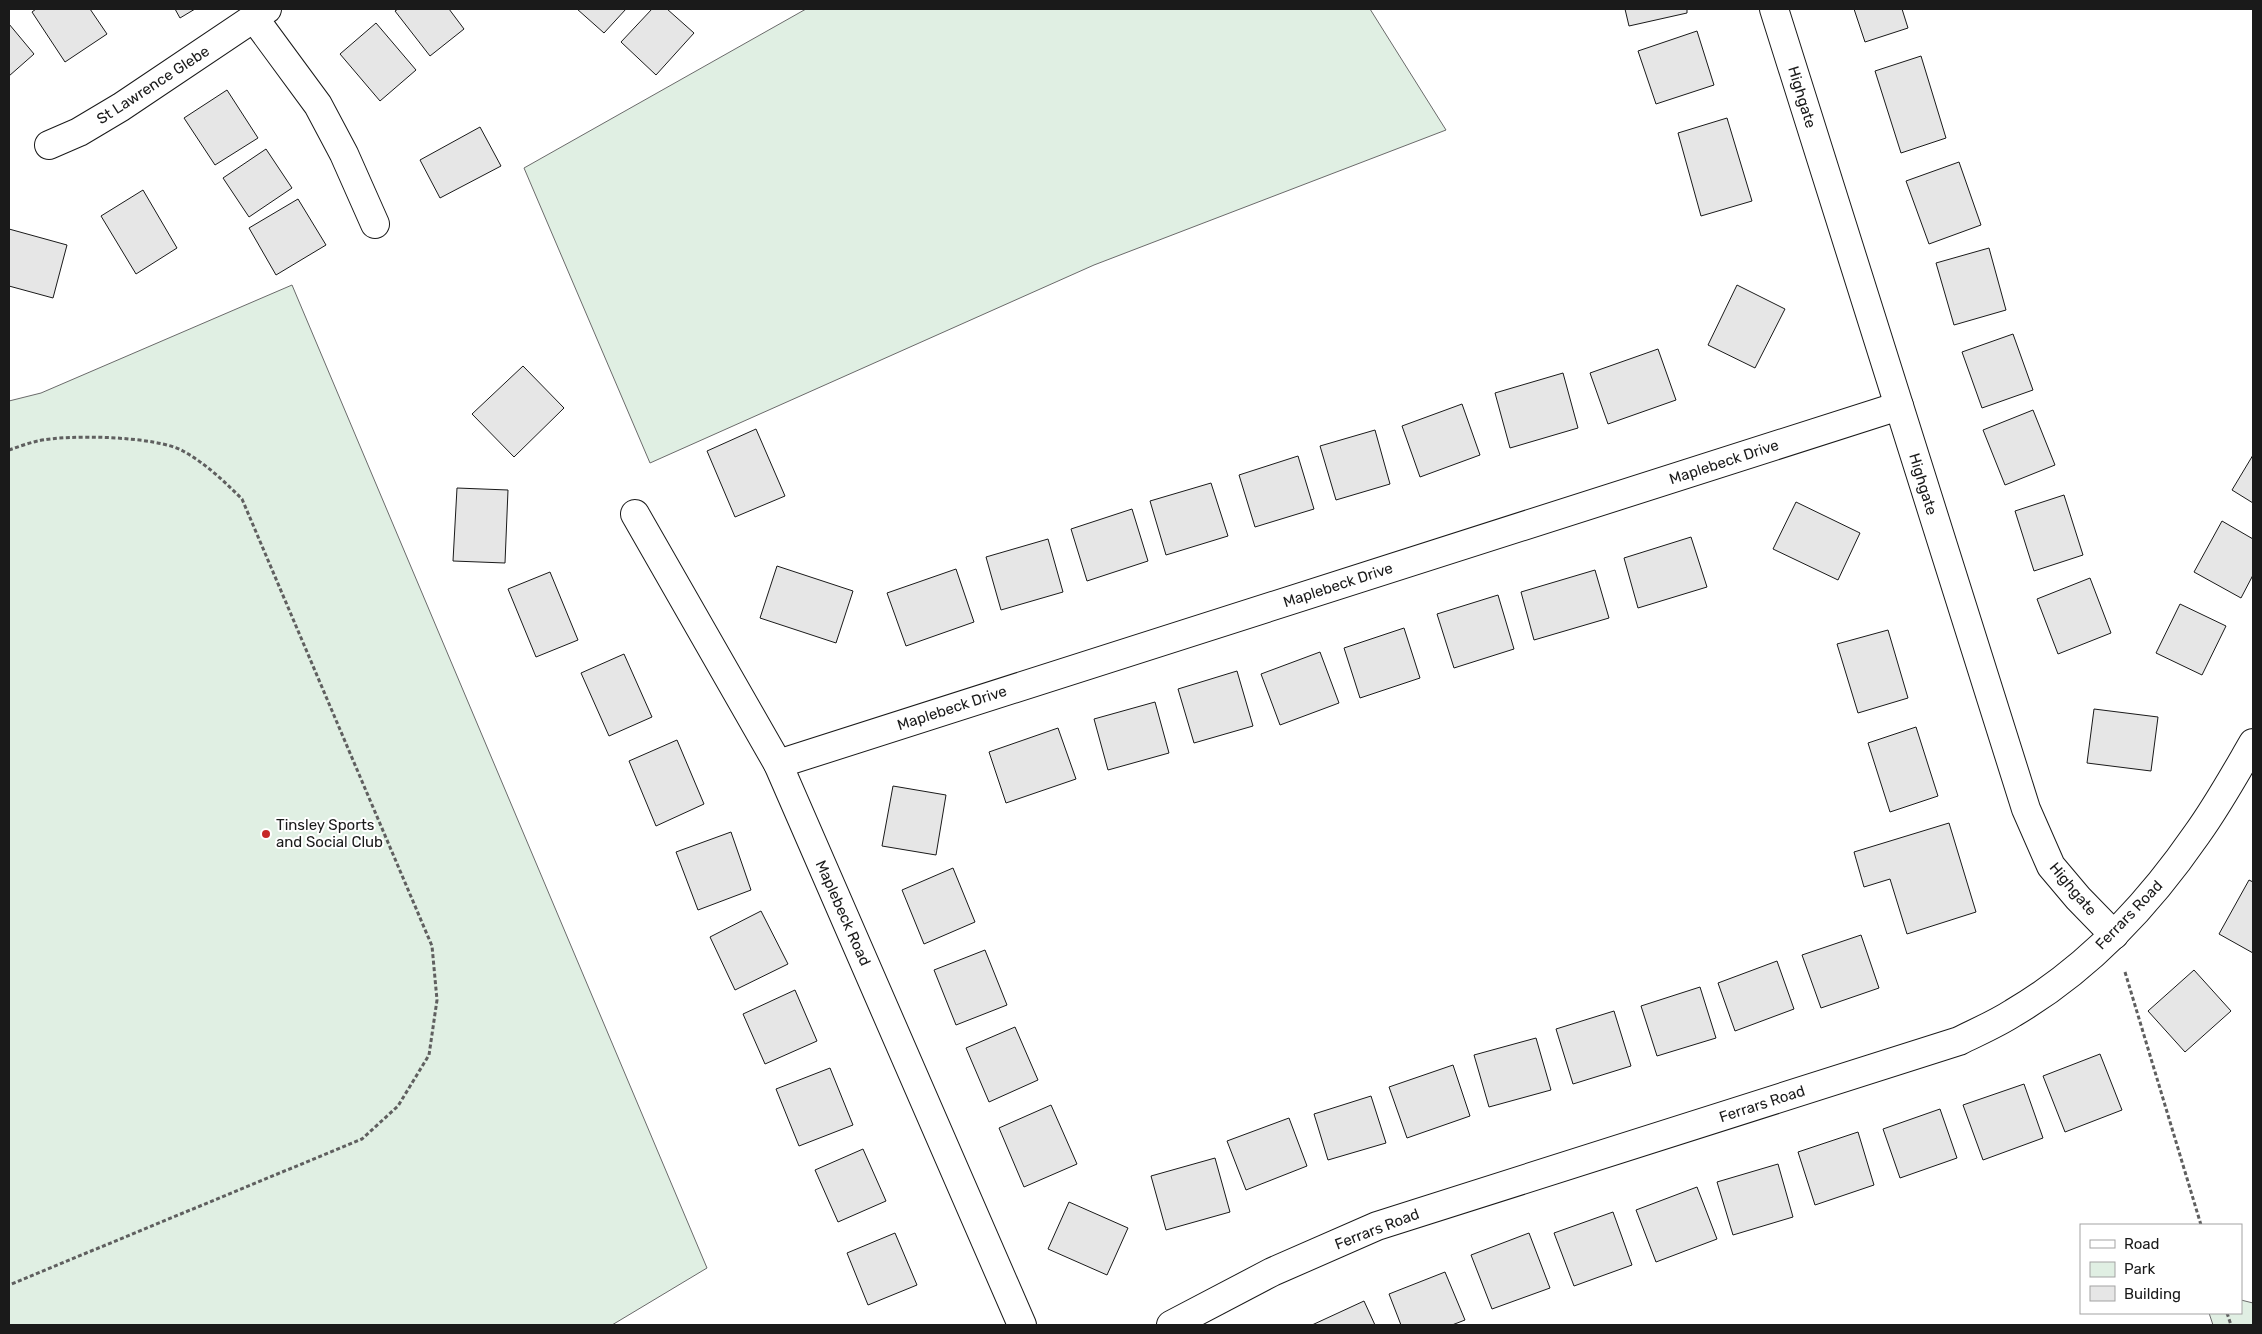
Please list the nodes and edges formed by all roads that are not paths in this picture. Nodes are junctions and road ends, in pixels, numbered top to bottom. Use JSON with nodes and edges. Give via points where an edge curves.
{"nodes":[{"id":1,"x":1774,"y":9,"type":"edge"},
{"id":2,"x":260,"y":14,"type":"edge"},
{"id":3,"x":48,"y":145,"type":"dead end"},
{"id":4,"x":375,"y":224,"type":"dead end"},
{"id":5,"x":1899,"y":406,"type":"junction"},
{"id":6,"x":635,"y":514,"type":"dead end"},
{"id":7,"x":2253,"y":744,"type":"edge"},
{"id":8,"x":778,"y":764,"type":"junction"},
{"id":9,"x":2114,"y":935,"type":"junction"},
{"id":10,"x":1022,"y":1325,"type":"edge"},
{"id":11,"x":1171,"y":1325,"type":"edge"}],
"edges":[{"from":1,"to":5,"type":"street","name":"Highgate"},
{"from":2,"to":3,"type":"street","name":"St Lawrence Glebe","via":[[121,107],[79,132]]},
{"from":2,"to":4,"type":"street","name":"St Lawrence Glebe","via":[[318,105]]},
{"from":5,"to":8,"type":"street","name":"Maplebeck Drive"},
{"from":5,"to":9,"type":"street","name":"Highgate","via":[[2026,809],[2051,866]]},
{"from":6,"to":8,"type":"street","name":"Maplebeck Road"},
{"from":7,"to":9,"type":"street","name":"Ferrars Road","via":[[2198,833],[2163,882]]},
{"from":8,"to":10,"type":"street","name":"Maplebeck Road"},
{"from":9,"to":11,"type":"street","name":"Ferrars Road","via":[[2061,980],[2013,1014],[1959,1041],[1377,1226],[1272,1272]]}]}
